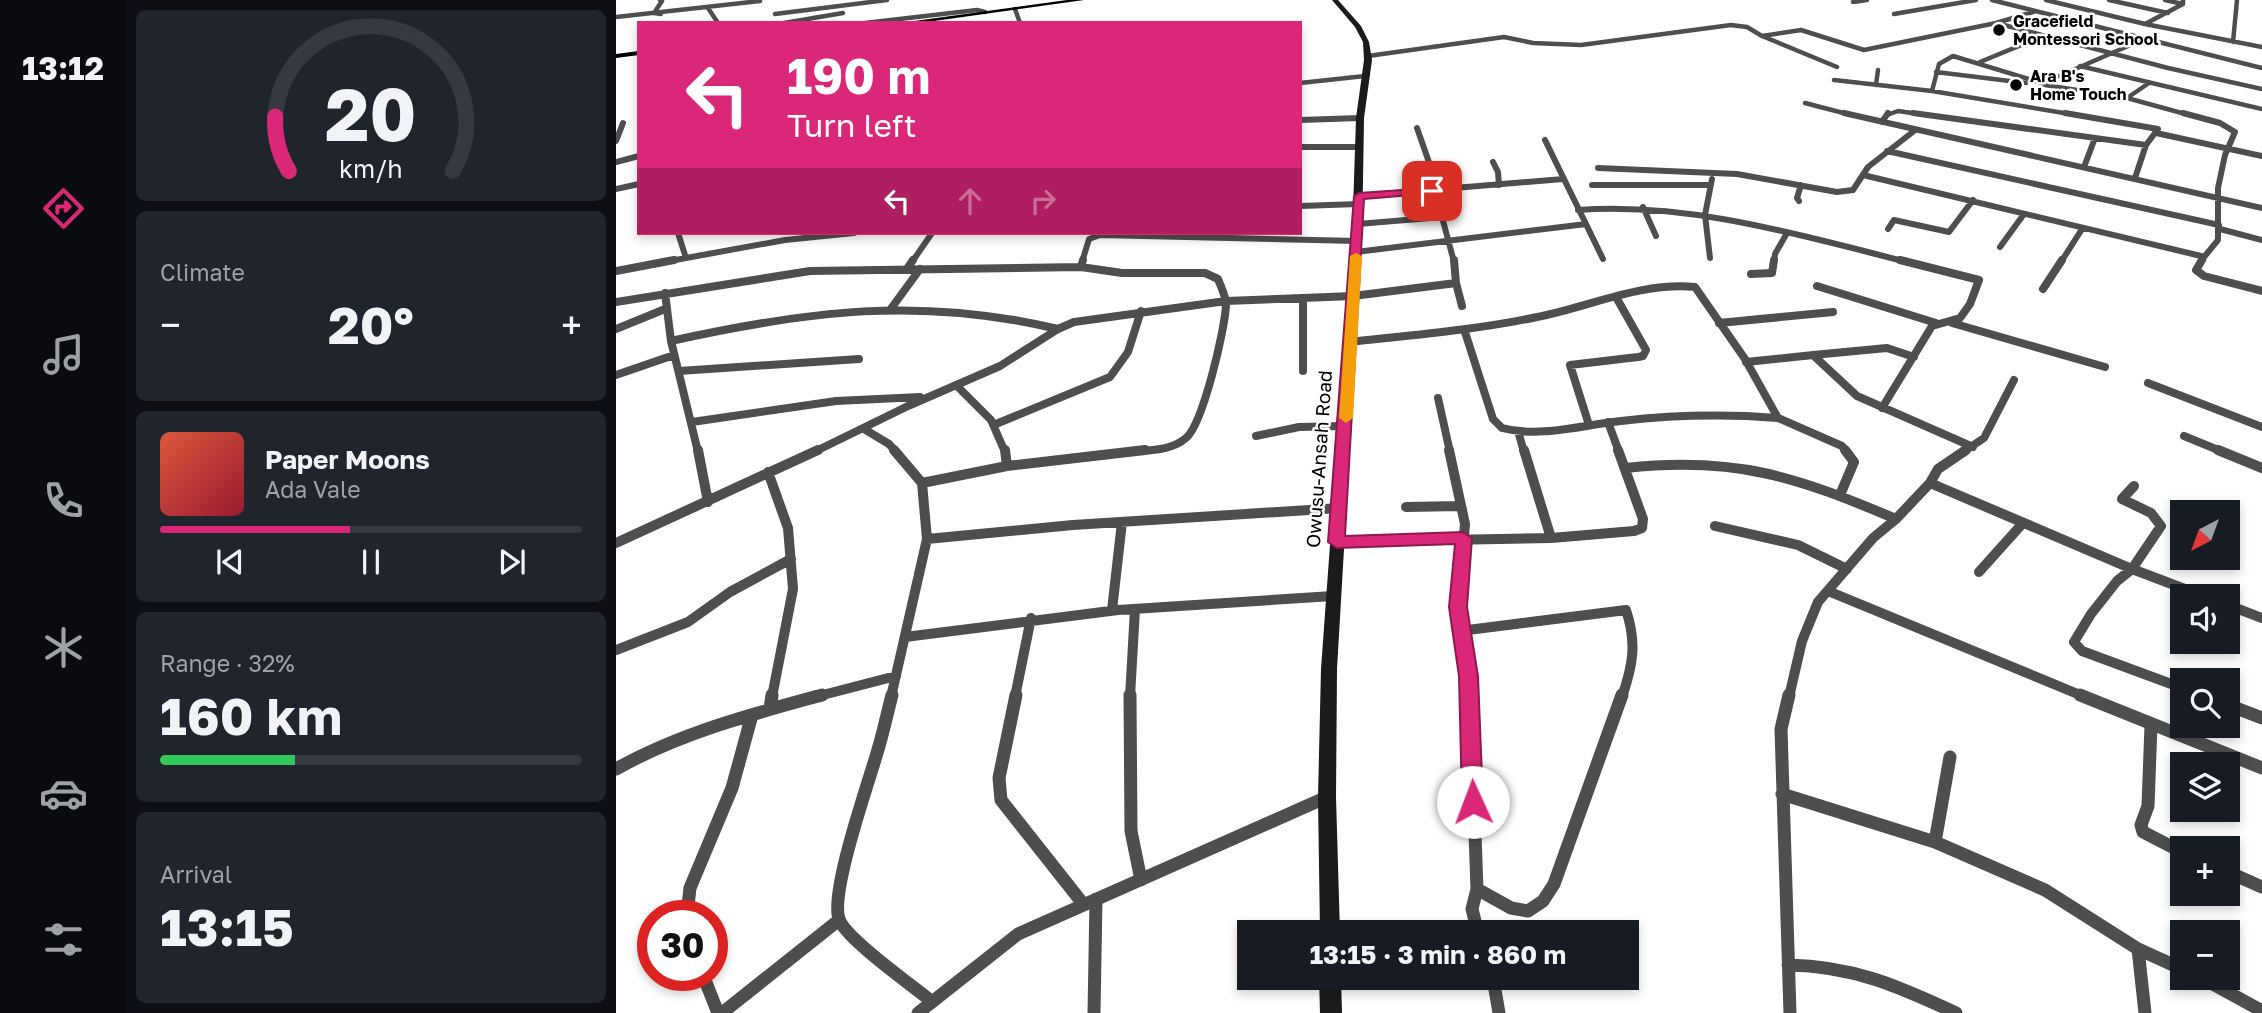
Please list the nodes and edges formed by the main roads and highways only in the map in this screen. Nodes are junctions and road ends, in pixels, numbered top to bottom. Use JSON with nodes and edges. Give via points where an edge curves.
{"nodes":[{"id":1,"x":1081,"y":0,"type":"edge"},
{"id":2,"x":1047,"y":2,"type":"edge"},
{"id":3,"x":919,"y":21,"type":"edge"},
{"id":4,"x":616,"y":54,"type":"edge"},
{"id":5,"x":637,"y":54,"type":"edge"}],
"edges":[{"from":1,"to":2,"type":"main road"},
{"from":2,"to":3,"type":"main road"},
{"from":4,"to":5,"type":"main road"}]}
